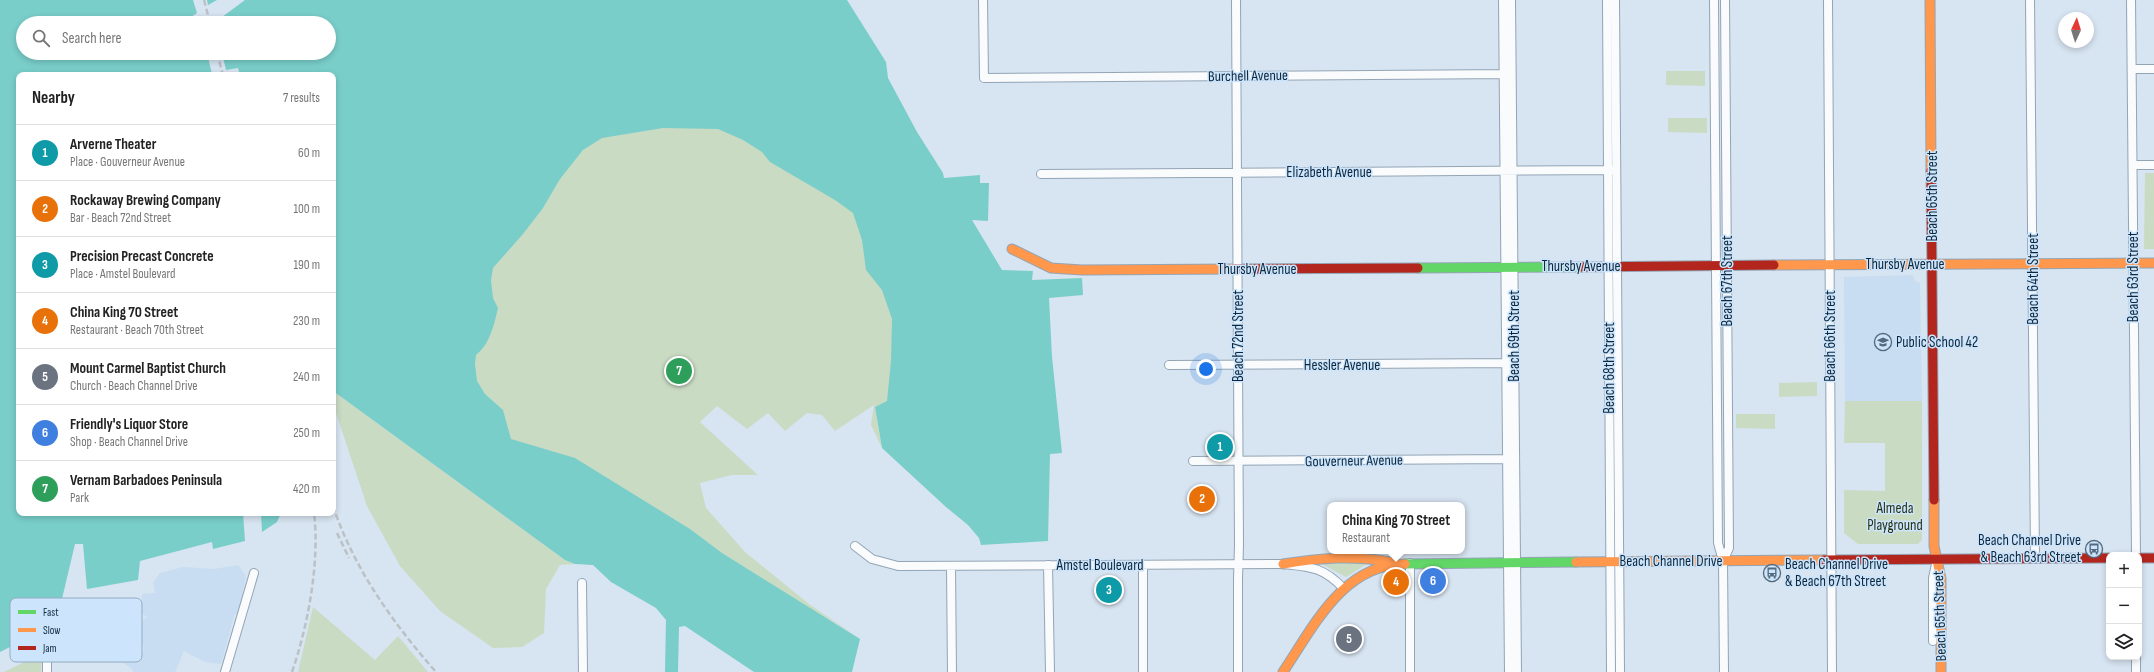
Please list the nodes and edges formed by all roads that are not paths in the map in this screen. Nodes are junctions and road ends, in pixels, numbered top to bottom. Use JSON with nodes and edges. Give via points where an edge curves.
{"nodes":[{"id":1,"x":983,"y":0,"type":"edge"},
{"id":2,"x":1236,"y":0,"type":"edge"},
{"id":3,"x":1503,"y":0,"type":"edge"},
{"id":4,"x":1511,"y":0,"type":"edge"},
{"id":5,"x":1607,"y":0,"type":"edge"},
{"id":6,"x":1615,"y":0,"type":"edge"},
{"id":7,"x":1714,"y":0,"type":"edge"},
{"id":8,"x":1725,"y":0,"type":"edge"},
{"id":9,"x":1828,"y":0,"type":"edge"},
{"id":10,"x":1930,"y":0,"type":"edge"},
{"id":11,"x":2030,"y":0,"type":"edge"},
{"id":12,"x":2131,"y":0,"type":"edge"},
{"id":13,"x":1611,"y":64,"type":"junction"},
{"id":14,"x":2132,"y":69,"type":"junction"},
{"id":15,"x":2154,"y":69,"type":"edge"},
{"id":16,"x":1508,"y":74,"type":"junction"},
{"id":17,"x":1236,"y":77,"type":"junction"},
{"id":18,"x":2132,"y":165,"type":"junction"},
{"id":19,"x":2154,"y":165,"type":"edge"},
{"id":20,"x":1612,"y":170,"type":"junction"},
{"id":21,"x":1508,"y":171,"type":"junction"},
{"id":22,"x":1237,"y":172,"type":"junction"},
{"id":23,"x":1041,"y":174,"type":"dead end"},
{"id":24,"x":1012,"y":249,"type":"dead end"},
{"id":25,"x":2033,"y":263,"type":"junction"},
{"id":26,"x":2133,"y":263,"type":"junction"},
{"id":27,"x":2154,"y":263,"type":"edge"},
{"id":28,"x":1932,"y":264,"type":"junction"},
{"id":29,"x":1830,"y":265,"type":"junction"},
{"id":30,"x":1613,"y":266,"type":"junction"},
{"id":31,"x":1510,"y":267,"type":"junction"},
{"id":32,"x":1716,"y":267,"type":"junction"},
{"id":33,"x":1727,"y":267,"type":"junction"},
{"id":34,"x":1238,"y":269,"type":"junction"},
{"id":35,"x":1510,"y":363,"type":"junction"},
{"id":36,"x":1169,"y":365,"type":"dead end"},
{"id":37,"x":1238,"y":365,"type":"junction"},
{"id":38,"x":1511,"y":460,"type":"junction"},
{"id":39,"x":1193,"y":461,"type":"dead end"},
{"id":40,"x":1239,"y":462,"type":"junction"},
{"id":41,"x":855,"y":546,"type":"dead end"},
{"id":42,"x":2136,"y":552,"type":"edge"},
{"id":43,"x":2035,"y":558,"type":"junction"},
{"id":44,"x":2106,"y":558,"type":"edge"},
{"id":45,"x":2142,"y":558,"type":"edge"},
{"id":46,"x":2154,"y":558,"type":"edge"},
{"id":47,"x":1937,"y":559,"type":"junction"},
{"id":48,"x":1832,"y":560,"type":"junction"},
{"id":49,"x":1615,"y":561,"type":"junction"},
{"id":50,"x":1723,"y":561,"type":"junction"},
{"id":51,"x":1512,"y":562,"type":"junction"},
{"id":52,"x":1397,"y":563,"type":"junction"},
{"id":53,"x":1410,"y":563,"type":"junction"},
{"id":54,"x":1238,"y":564,"type":"junction"},
{"id":55,"x":1283,"y":564,"type":"junction"},
{"id":56,"x":1048,"y":565,"type":"junction"},
{"id":57,"x":1143,"y":565,"type":"junction"},
{"id":58,"x":951,"y":566,"type":"junction"},
{"id":59,"x":254,"y":573,"type":"dead end"},
{"id":60,"x":582,"y":583,"type":"dead end"},
{"id":61,"x":1343,"y":588,"type":"junction"},
{"id":62,"x":1933,"y":641,"type":"dead end"},
{"id":63,"x":2136,"y":660,"type":"edge"},
{"id":64,"x":47,"y":662,"type":"dead end"},
{"id":65,"x":47,"y":672,"type":"edge"},
{"id":66,"x":225,"y":672,"type":"edge"},
{"id":67,"x":583,"y":672,"type":"edge"},
{"id":68,"x":952,"y":672,"type":"edge"},
{"id":69,"x":1050,"y":672,"type":"edge"},
{"id":70,"x":1143,"y":672,"type":"edge"},
{"id":71,"x":1238,"y":672,"type":"edge"},
{"id":72,"x":1283,"y":672,"type":"edge"},
{"id":73,"x":1410,"y":672,"type":"edge"},
{"id":74,"x":1509,"y":672,"type":"edge"},
{"id":75,"x":1517,"y":672,"type":"edge"},
{"id":76,"x":1611,"y":672,"type":"edge"},
{"id":77,"x":1620,"y":672,"type":"edge"},
{"id":78,"x":1724,"y":672,"type":"edge"},
{"id":79,"x":1832,"y":672,"type":"edge"},
{"id":80,"x":1941,"y":672,"type":"edge"},
{"id":81,"x":2136,"y":672,"type":"edge"}],
"edges":[{"from":1,"to":17,"type":"street","name":"Burchell Avenue","via":[[984,78]]},
{"from":2,"to":17,"type":"street","name":"Beach 72nd Street"},
{"from":3,"to":16,"type":"street","name":"Beach 69th Street"},
{"from":4,"to":16,"type":"street","name":"Beach 69th Street"},
{"from":5,"to":13,"type":"street","name":"Beach 68th Street"},
{"from":6,"to":13,"type":"street","name":"Beach 68th Street"},
{"from":7,"to":32,"type":"street","name":"Beach 67th Street"},
{"from":8,"to":33,"type":"street","name":"Beach 67th Street"},
{"from":9,"to":29,"type":"street","name":"Beach 66th Street"},
{"from":10,"to":28,"type":"street","name":"Beach 65th Street"},
{"from":11,"to":25,"type":"street","name":"Beach 64th Street"},
{"from":12,"to":14,"type":"street","name":"Beach 63rd Street"},
{"from":13,"to":20,"type":"street","name":"Beach 68th Street"},
{"from":14,"to":15,"type":"street"},
{"from":14,"to":18,"type":"street","name":"Beach 63rd Street"},
{"from":16,"to":17,"type":"street","name":"Burchell Avenue"},
{"from":16,"to":21,"type":"street","name":"Beach 69th Street"},
{"from":17,"to":22,"type":"street","name":"Beach 72nd Street"},
{"from":18,"to":19,"type":"street"},
{"from":18,"to":26,"type":"street","name":"Beach 63rd Street"},
{"from":20,"to":21,"type":"street","name":"Elizabeth Avenue"},
{"from":20,"to":30,"type":"street","name":"Beach 68th Street"},
{"from":21,"to":22,"type":"street","name":"Elizabeth Avenue"},
{"from":21,"to":31,"type":"street","name":"Beach 69th Street"},
{"from":22,"to":23,"type":"street","name":"Elizabeth Avenue"},
{"from":22,"to":34,"type":"street","name":"Beach 72nd Street"},
{"from":24,"to":34,"type":"street","name":"Thursby Avenue","via":[[1056,268]]},
{"from":25,"to":26,"type":"street","name":"Thursby Avenue"},
{"from":25,"to":28,"type":"street","name":"Thursby Avenue"},
{"from":25,"to":43,"type":"street","name":"Beach 64th Street"},
{"from":26,"to":27,"type":"street","name":"Thursby Avenue"},
{"from":26,"to":42,"type":"street","name":"Beach 63rd Street"},
{"from":28,"to":29,"type":"street","name":"Thursby Avenue"},
{"from":28,"to":47,"type":"street","name":"Beach 65th Street","via":[[1934,546]]},
{"from":29,"to":33,"type":"street","name":"Thursby Avenue"},
{"from":29,"to":48,"type":"street","name":"Beach 66th Street"},
{"from":30,"to":31,"type":"street","name":"Thursby Avenue"},
{"from":30,"to":32,"type":"street","name":"Thursby Avenue"},
{"from":30,"to":49,"type":"street","name":"Beach 68th Street"},
{"from":31,"to":34,"type":"street","name":"Thursby Avenue"},
{"from":31,"to":35,"type":"street","name":"Beach 69th Street"},
{"from":32,"to":33,"type":"street","name":"Thursby Avenue"},
{"from":32,"to":50,"type":"street","name":"Beach 67th Street","via":[[1718,548]]},
{"from":33,"to":50,"type":"street","name":"Beach 67th Street","via":[[1729,548]]},
{"from":34,"to":37,"type":"street","name":"Beach 72nd Street"},
{"from":35,"to":37,"type":"street","name":"Hessler Avenue"},
{"from":35,"to":38,"type":"street","name":"Beach 69th Street"},
{"from":36,"to":37,"type":"street","name":"Hessler Avenue"},
{"from":37,"to":40,"type":"street","name":"Beach 72nd Street"},
{"from":38,"to":40,"type":"street","name":"Gouverneur Avenue"},
{"from":38,"to":51,"type":"street","name":"Beach 69th Street"},
{"from":39,"to":40,"type":"street","name":"Gouverneur Avenue"},
{"from":40,"to":54,"type":"street","name":"Beach 72nd Street"},
{"from":41,"to":58,"type":"street","name":"Amstel Boulevard","via":[[872,559],[893,566]]},
{"from":43,"to":44,"type":"street","name":"Beach Channel Drive"},
{"from":43,"to":47,"type":"street","name":"Beach Channel Drive"},
{"from":45,"to":46,"type":"street"},
{"from":47,"to":48,"type":"street","name":"Beach Channel Drive"},
{"from":47,"to":62,"type":"street","name":"Beach 65th Street","via":[[1933,578]]},
{"from":47,"to":80,"type":"street","name":"Beach 65th Street","via":[[1941,578]]},
{"from":48,"to":50,"type":"street","name":"Beach Channel Drive"},
{"from":48,"to":79,"type":"street","name":"Beach 66th Street"},
{"from":49,"to":50,"type":"street","name":"Beach Channel Drive"},
{"from":49,"to":51,"type":"street","name":"Beach Channel Drive"},
{"from":49,"to":76,"type":"street","name":"Beach 68th Street"},
{"from":49,"to":77,"type":"street","name":"Beach 68th Street"},
{"from":50,"to":78,"type":"street","name":"Beach 67th Street"},
{"from":51,"to":53,"type":"street","name":"Beach Channel Drive"},
{"from":51,"to":74,"type":"street","name":"Beach 69th Street"},
{"from":51,"to":75,"type":"street","name":"Beach 69th Street"},
{"from":52,"to":53,"type":"street","name":"Beach Channel Drive"},
{"from":52,"to":55,"type":"street","via":[[1376,559],[1308,559]]},
{"from":52,"to":61,"type":"street","name":"Beach Channel Drive","via":[[1367,570]]},
{"from":53,"to":73,"type":"street"},
{"from":54,"to":55,"type":"street","name":"Amstel Boulevard"},
{"from":54,"to":57,"type":"street","name":"Amstel Boulevard"},
{"from":54,"to":71,"type":"street","name":"Beach 72nd Street"},
{"from":55,"to":61,"type":"street","name":"Amstel Boulevard","via":[[1317,568],[1326,572]]},
{"from":56,"to":57,"type":"street","name":"Amstel Boulevard"},
{"from":56,"to":58,"type":"street","name":"Amstel Boulevard"},
{"from":56,"to":69,"type":"street"},
{"from":57,"to":70,"type":"street"},
{"from":58,"to":68,"type":"street"},
{"from":59,"to":66,"type":"street"},
{"from":60,"to":67,"type":"street"},
{"from":61,"to":72,"type":"street","name":"Beach Channel Drive"},
{"from":63,"to":81,"type":"street"},
{"from":64,"to":65,"type":"street"}]}
